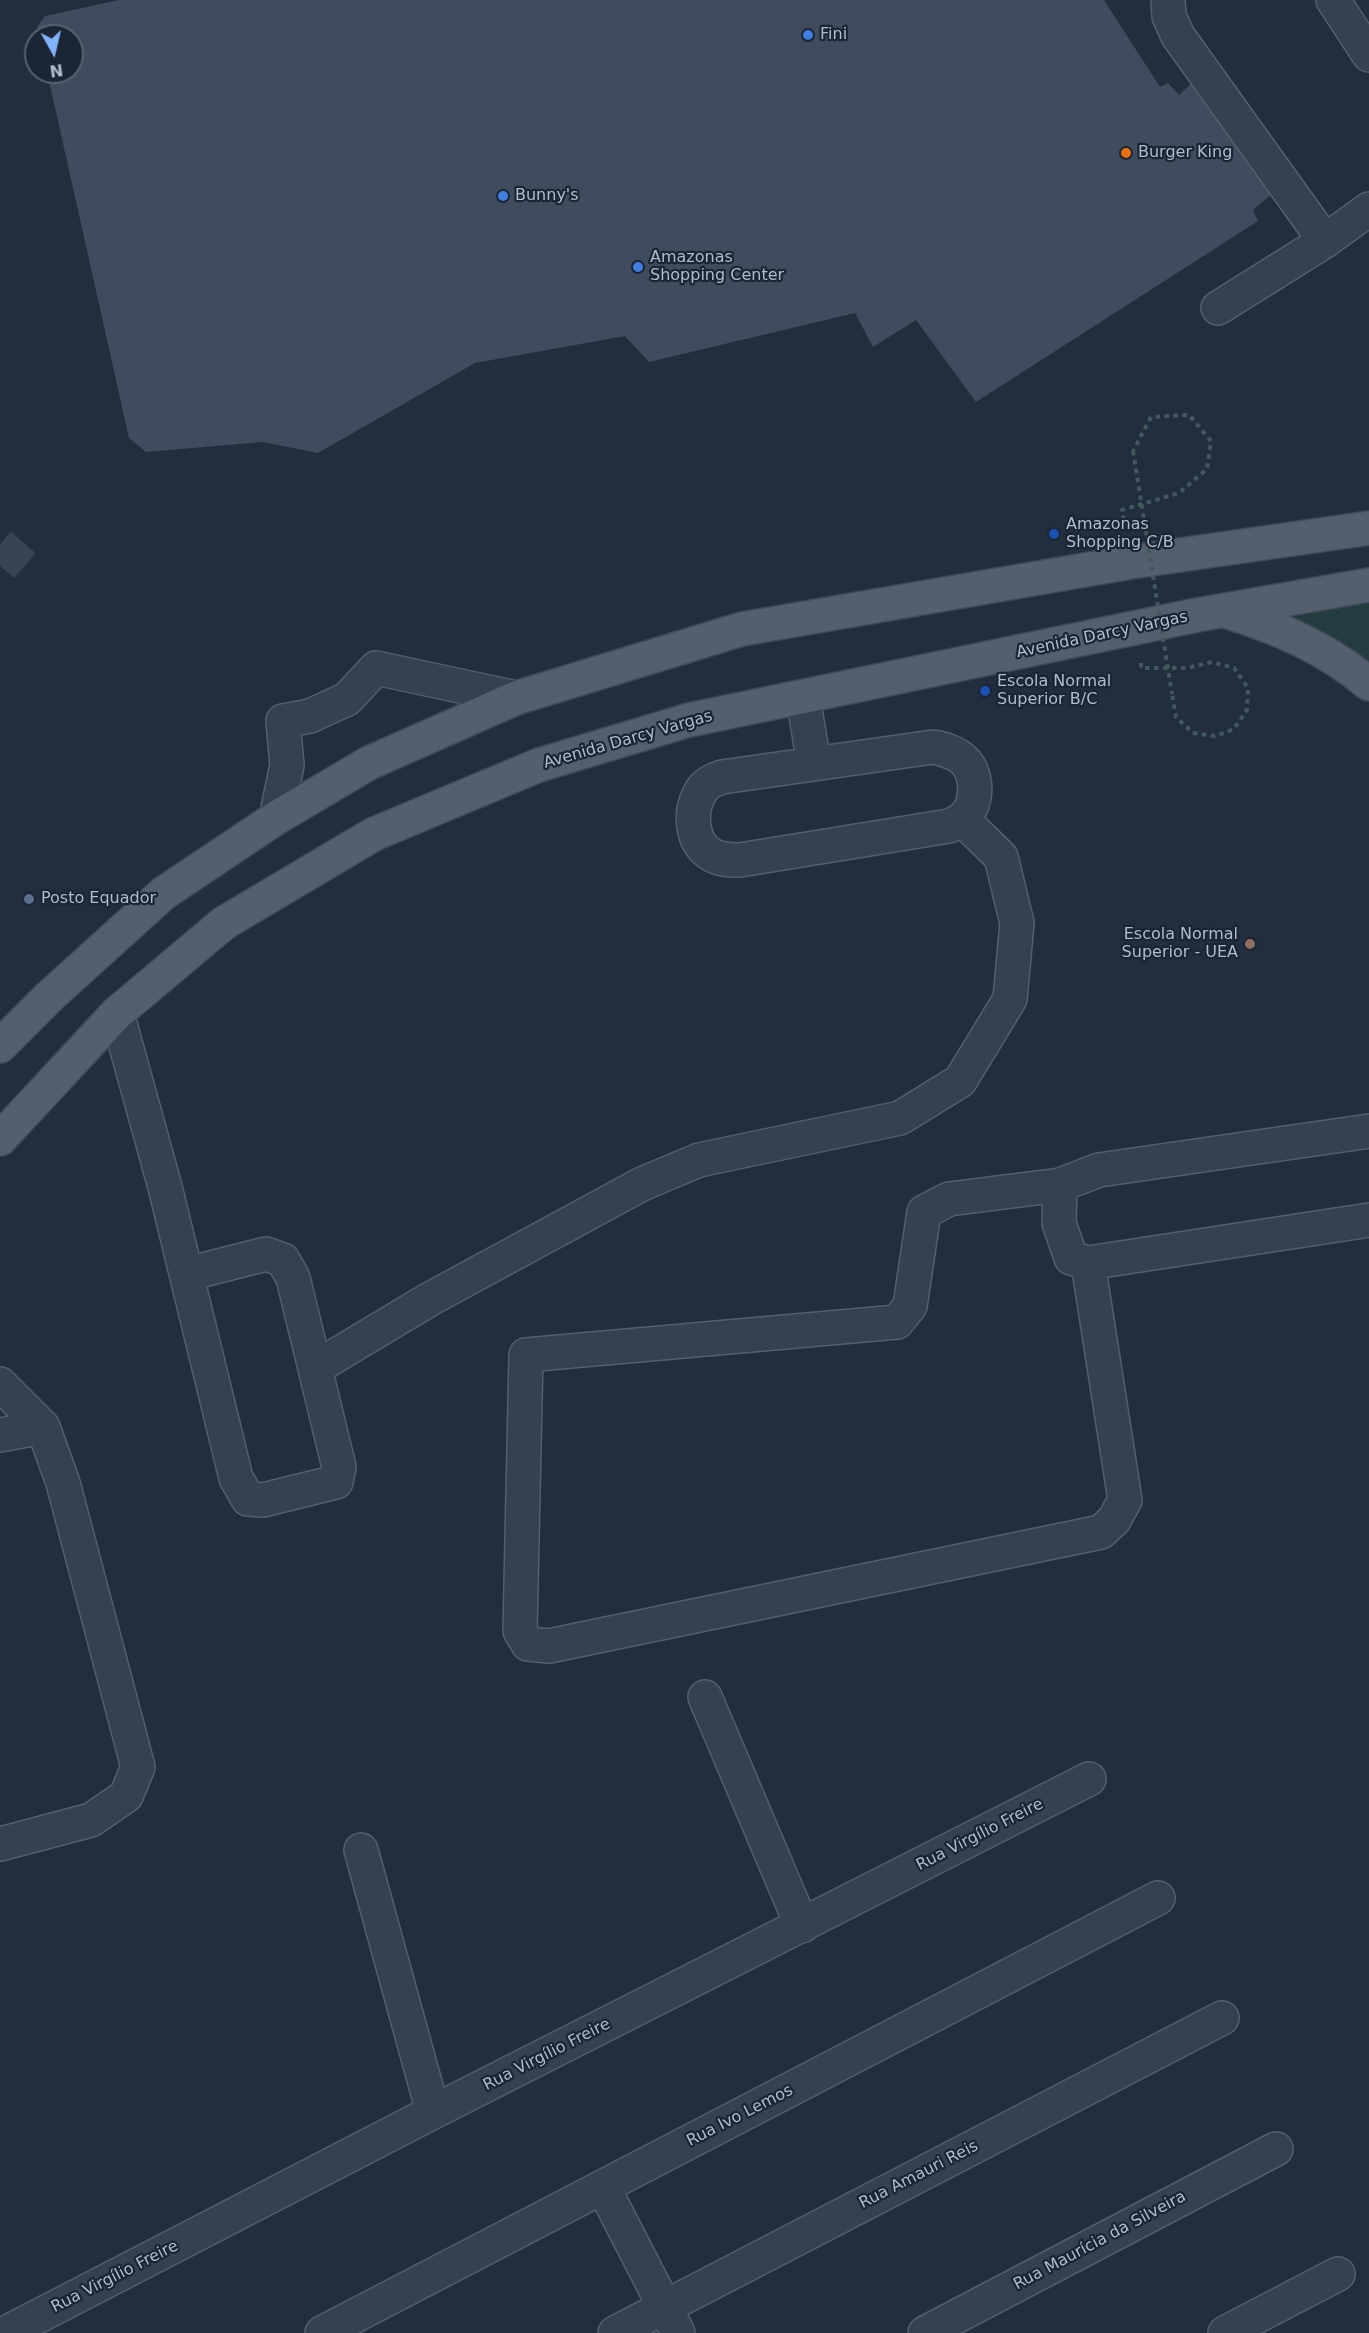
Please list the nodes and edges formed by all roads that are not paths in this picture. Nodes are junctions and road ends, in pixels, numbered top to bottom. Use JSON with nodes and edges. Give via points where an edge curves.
{"nodes":[{"id":1,"x":1168,"y":0,"type":"edge"},
{"id":2,"x":1333,"y":0,"type":"edge"},
{"id":3,"x":1369,"y":55,"type":"edge"},
{"id":4,"x":1363,"y":213,"type":"edge"},
{"id":5,"x":1325,"y":241,"type":"junction"},
{"id":6,"x":1218,"y":308,"type":"dead end"},
{"id":7,"x":1369,"y":528,"type":"edge"},
{"id":8,"x":1369,"y":585,"type":"edge"},
{"id":9,"x":1223,"y":610,"type":"junction"},
{"id":10,"x":1369,"y":684,"type":"edge"},
{"id":11,"x":803,"y":697,"type":"junction"},
{"id":12,"x":516,"y":698,"type":"junction"},
{"id":13,"x":814,"y":764,"type":"junction"},
{"id":14,"x":276,"y":818,"type":"junction"},
{"id":15,"x":962,"y":819,"type":"junction"},
{"id":16,"x":117,"y":1013,"type":"junction"},
{"id":17,"x":0,"y":1046,"type":"edge"},
{"id":18,"x":1369,"y":1131,"type":"edge"},
{"id":19,"x":0,"y":1139,"type":"edge"},
{"id":20,"x":1060,"y":1185,"type":"junction"},
{"id":21,"x":1369,"y":1220,"type":"edge"},
{"id":22,"x":1088,"y":1263,"type":"junction"},
{"id":23,"x":187,"y":1274,"type":"junction"},
{"id":24,"x":315,"y":1368,"type":"junction"},
{"id":25,"x":0,"y":1384,"type":"edge"},
{"id":26,"x":44,"y":1427,"type":"junction"},
{"id":27,"x":0,"y":1435,"type":"edge"},
{"id":28,"x":705,"y":1697,"type":"dead end"},
{"id":29,"x":1089,"y":1779,"type":"dead end"},
{"id":30,"x":0,"y":1844,"type":"edge"},
{"id":31,"x":361,"y":1850,"type":"dead end"},
{"id":32,"x":1158,"y":1898,"type":"dead end"},
{"id":33,"x":802,"y":1926,"type":"junction"},
{"id":34,"x":1222,"y":2018,"type":"dead end"},
{"id":35,"x":433,"y":2112,"type":"junction"},
{"id":36,"x":1276,"y":2149,"type":"dead end"},
{"id":37,"x":603,"y":2187,"type":"junction"},
{"id":38,"x":1338,"y":2274,"type":"dead end"},
{"id":39,"x":671,"y":2320,"type":"edge"},
{"id":40,"x":6,"y":2333,"type":"edge"},
{"id":41,"x":322,"y":2333,"type":"edge"},
{"id":42,"x":615,"y":2333,"type":"edge"},
{"id":43,"x":925,"y":2333,"type":"edge"},
{"id":44,"x":1225,"y":2333,"type":"edge"}],
"edges":[{"from":1,"to":5,"type":"street","via":[[1169,15],[1178,36]]},
{"from":2,"to":3,"type":"street"},
{"from":4,"to":5,"type":"street"},
{"from":5,"to":6,"type":"street"},
{"from":7,"to":12,"type":"main road","via":[[1131,562],[742,629]]},
{"from":8,"to":9,"type":"main road","name":"Avenida Darcy Vargas"},
{"from":9,"to":10,"type":"main road","via":[[1309,642]]},
{"from":9,"to":11,"type":"main road","name":"Avenida Darcy Vargas"},
{"from":11,"to":13,"type":"street"},
{"from":11,"to":16,"type":"main road","name":"Avenida Darcy Vargas","via":[[689,720],[539,765],[374,834],[224,923]]},
{"from":12,"to":14,"type":"main road","via":[[369,763]]},
{"from":12,"to":14,"type":"street","via":[[376,668],[347,699],[310,716],[283,721],[287,765]]},
{"from":13,"to":15,"type":"street","via":[[933,747],[948,750],[972,769],[975,783],[970,810]]},
{"from":13,"to":15,"type":"street","via":[[710,782],[700,792],[695,806],[696,836],[702,847],[713,856],[740,860],[949,826]]},
{"from":14,"to":17,"type":"main road","via":[[164,893]]},
{"from":15,"to":24,"type":"street","via":[[1001,857],[1017,923],[1010,999],[960,1080],[900,1118],[699,1160],[642,1184],[430,1299]]},
{"from":16,"to":19,"type":"main road","name":"Avenida Darcy Vargas"},
{"from":16,"to":23,"type":"street"},
{"from":18,"to":20,"type":"street","via":[[1099,1170]]},
{"from":20,"to":22,"type":"street","via":[[1059,1223],[1071,1258]]},
{"from":20,"to":22,"type":"street","via":[[949,1198],[924,1212],[910,1306],[897,1322],[526,1355],[520,1631],[528,1644],[549,1646],[1101,1532],[1114,1520],[1125,1500]]},
{"from":21,"to":22,"type":"street"},
{"from":23,"to":24,"type":"street","via":[[266,1254],[283,1260],[293,1278]]},
{"from":23,"to":24,"type":"street","via":[[236,1478],[248,1499],[262,1500],[336,1482],[339,1467]]},
{"from":25,"to":26,"type":"street"},
{"from":26,"to":27,"type":"street"},
{"from":26,"to":30,"type":"street","via":[[63,1483],[138,1767],[126,1796],[91,1820]]},
{"from":28,"to":33,"type":"street"},
{"from":29,"to":33,"type":"street","name":"Rua Virgílio Freire"},
{"from":31,"to":35,"type":"street"},
{"from":32,"to":37,"type":"street","name":"Rua Ivo Lemos"},
{"from":33,"to":35,"type":"street","name":"Rua Virgílio Freire"},
{"from":34,"to":39,"type":"street","name":"Rua Amauri Reis"},
{"from":35,"to":40,"type":"street","name":"Rua Virgílio Freire"},
{"from":36,"to":43,"type":"street","name":"Rua Maurícia da Silveira"},
{"from":37,"to":39,"type":"street"},
{"from":37,"to":41,"type":"street","name":"Rua Ivo Lemos"},
{"from":38,"to":44,"type":"street"},
{"from":39,"to":42,"type":"street","name":"Rua Amauri Reis"}]}
